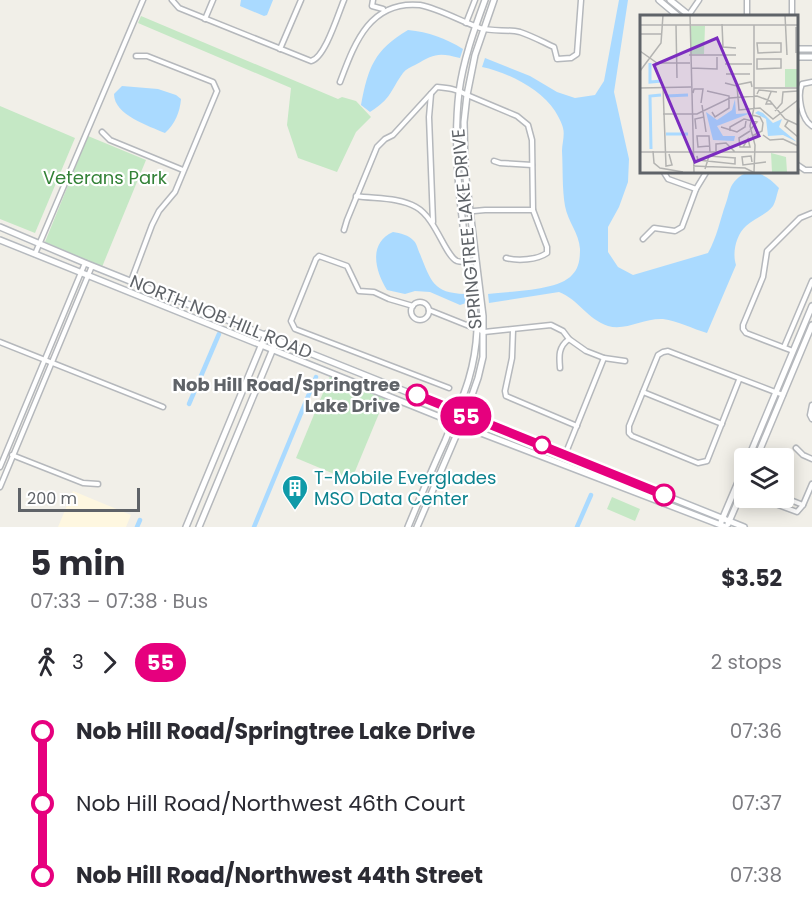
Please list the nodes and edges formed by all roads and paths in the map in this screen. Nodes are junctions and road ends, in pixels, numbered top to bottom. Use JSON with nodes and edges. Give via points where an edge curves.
{"nodes":[{"id":1,"x":143,"y":0,"type":"edge"},
{"id":2,"x":172,"y":0,"type":"edge"},
{"id":3,"x":213,"y":0,"type":"edge"},
{"id":4,"x":301,"y":0,"type":"edge"},
{"id":5,"x":344,"y":0,"type":"edge"},
{"id":6,"x":373,"y":0,"type":"edge"},
{"id":7,"x":475,"y":0,"type":"edge"},
{"id":8,"x":485,"y":0,"type":"edge"},
{"id":9,"x":494,"y":0,"type":"edge"},
{"id":10,"x":581,"y":0,"type":"edge"},
{"id":11,"x":659,"y":0,"type":"edge"},
{"id":12,"x":670,"y":0,"type":"edge"},
{"id":13,"x":699,"y":0,"type":"edge"},
{"id":14,"x":372,"y":6,"type":"junction"},
{"id":15,"x":384,"y":10,"type":"junction"},
{"id":16,"x":677,"y":15,"type":"edge"},
{"id":17,"x":688,"y":15,"type":"edge"},
{"id":18,"x":690,"y":15,"type":"edge"},
{"id":19,"x":205,"y":19,"type":"junction"},
{"id":20,"x":371,"y":19,"type":"junction"},
{"id":21,"x":466,"y":23,"type":"junction"},
{"id":22,"x":475,"y":26,"type":"junction"},
{"id":23,"x":482,"y":29,"type":"junction"},
{"id":24,"x":280,"y":49,"type":"junction"},
{"id":25,"x":136,"y":56,"type":"dead end"},
{"id":26,"x":340,"y":82,"type":"dead end"},
{"id":27,"x":812,"y":82,"type":"edge"},
{"id":28,"x":460,"y":90,"type":"junction"},
{"id":29,"x":431,"y":93,"type":"junction"},
{"id":30,"x":467,"y":95,"type":"junction"},
{"id":31,"x":812,"y":126,"type":"edge"},
{"id":32,"x":102,"y":132,"type":"dead end"},
{"id":33,"x":494,"y":161,"type":"dead end"},
{"id":34,"x":532,"y":165,"type":"junction"},
{"id":35,"x":797,"y":165,"type":"edge"},
{"id":36,"x":183,"y":170,"type":"junction"},
{"id":37,"x":812,"y":170,"type":"edge"},
{"id":38,"x":664,"y":172,"type":"edge"},
{"id":39,"x":707,"y":172,"type":"edge"},
{"id":40,"x":696,"y":189,"type":"junction"},
{"id":41,"x":356,"y":196,"type":"junction"},
{"id":42,"x":533,"y":210,"type":"junction"},
{"id":43,"x":463,"y":212,"type":"junction"},
{"id":44,"x":470,"y":212,"type":"junction"},
{"id":45,"x":812,"y":213,"type":"edge"},
{"id":46,"x":433,"y":222,"type":"junction"},
{"id":47,"x":0,"y":226,"type":"edge"},
{"id":48,"x":344,"y":230,"type":"dead end"},
{"id":49,"x":643,"y":239,"type":"dead end"},
{"id":50,"x":0,"y":240,"type":"edge"},
{"id":51,"x":40,"y":244,"type":"junction"},
{"id":52,"x":35,"y":254,"type":"junction"},
{"id":53,"x":506,"y":258,"type":"dead end"},
{"id":54,"x":476,"y":260,"type":"junction"},
{"id":55,"x":469,"y":262,"type":"junction"},
{"id":56,"x":85,"y":263,"type":"junction"},
{"id":57,"x":92,"y":266,"type":"junction"},
{"id":58,"x":81,"y":273,"type":"junction"},
{"id":59,"x":88,"y":276,"type":"junction"},
{"id":60,"x":131,"y":281,"type":"junction"},
{"id":61,"x":812,"y":281,"type":"edge"},
{"id":62,"x":413,"y":306,"type":"junction"},
{"id":63,"x":812,"y":306,"type":"edge"},
{"id":64,"x":429,"y":310,"type":"junction"},
{"id":65,"x":812,"y":325,"type":"edge"},
{"id":66,"x":513,"y":330,"type":"junction"},
{"id":67,"x":481,"y":331,"type":"junction"},
{"id":68,"x":266,"y":334,"type":"junction"},
{"id":69,"x":277,"y":339,"type":"junction"},
{"id":70,"x":568,"y":339,"type":"junction"},
{"id":71,"x":0,"y":342,"type":"edge"},
{"id":72,"x":262,"y":345,"type":"junction"},
{"id":73,"x":784,"y":347,"type":"junction"},
{"id":74,"x":273,"y":350,"type":"junction"},
{"id":75,"x":793,"y":351,"type":"junction"},
{"id":76,"x":604,"y":358,"type":"junction"},
{"id":77,"x":44,"y":360,"type":"junction"},
{"id":78,"x":625,"y":361,"type":"dead end"},
{"id":79,"x":52,"y":363,"type":"junction"},
{"id":80,"x":560,"y":369,"type":"dead end"},
{"id":81,"x":739,"y":380,"type":"junction"},
{"id":82,"x":449,"y":388,"type":"dead end"},
{"id":83,"x":643,"y":392,"type":"junction"},
{"id":84,"x":776,"y":392,"type":"junction"},
{"id":85,"x":783,"y":395,"type":"junction"},
{"id":86,"x":812,"y":405,"type":"edge"},
{"id":87,"x":163,"y":407,"type":"dead end"},
{"id":88,"x":457,"y":412,"type":"junction"},
{"id":89,"x":465,"y":415,"type":"junction"},
{"id":90,"x":811,"y":417,"type":"edge"},
{"id":91,"x":453,"y":422,"type":"junction"},
{"id":92,"x":722,"y":424,"type":"junction"},
{"id":93,"x":460,"y":425,"type":"junction"},
{"id":94,"x":577,"y":426,"type":"junction"},
{"id":95,"x":753,"y":448,"type":"edge"},
{"id":96,"x":761,"y":448,"type":"edge"},
{"id":97,"x":796,"y":448,"type":"dead end"},
{"id":98,"x":6,"y":452,"type":"junction"},
{"id":99,"x":13,"y":455,"type":"junction"},
{"id":100,"x":565,"y":455,"type":"junction"},
{"id":101,"x":812,"y":459,"type":"edge"},
{"id":102,"x":0,"y":467,"type":"edge"},
{"id":103,"x":432,"y":472,"type":"junction"},
{"id":104,"x":439,"y":475,"type":"junction"},
{"id":105,"x":98,"y":484,"type":"dead end"},
{"id":106,"x":812,"y":484,"type":"edge"},
{"id":107,"x":0,"y":487,"type":"edge"},
{"id":108,"x":734,"y":492,"type":"edge"},
{"id":109,"x":794,"y":501,"type":"edge"},
{"id":110,"x":803,"y":505,"type":"junction"},
{"id":111,"x":734,"y":506,"type":"edge"},
{"id":112,"x":784,"y":508,"type":"edge"},
{"id":113,"x":723,"y":519,"type":"junction"},
{"id":114,"x":724,"y":525,"type":"edge"},
{"id":115,"x":186,"y":527,"type":"edge"},
{"id":116,"x":199,"y":527,"type":"edge"},
{"id":117,"x":408,"y":527,"type":"edge"},
{"id":118,"x":417,"y":527,"type":"edge"},
{"id":119,"x":744,"y":527,"type":"edge"}],
"edges":[{"from":1,"to":51,"type":"street"},
{"from":2,"to":19,"type":"street","via":[[179,8]]},
{"from":3,"to":19,"type":"street"},
{"from":4,"to":24,"type":"street"},
{"from":5,"to":24,"type":"street","via":[[316,60]]},
{"from":6,"to":14,"type":"street"},
{"from":7,"to":21,"type":"street"},
{"from":8,"to":22,"type":"street","name":"SPRINGTREE LAKE DRIVE"},
{"from":9,"to":23,"type":"street","name":"SPRINGTREE LAKE DRIVE"},
{"from":10,"to":23,"type":"street","via":[[577,54],[571,58],[557,59],[554,47],[519,32]]},
{"from":11,"to":16,"type":"street"},
{"from":12,"to":17,"type":"street"},
{"from":13,"to":18,"type":"street"},
{"from":14,"to":15,"type":"street"},
{"from":14,"to":20,"type":"street"},
{"from":15,"to":20,"type":"street"},
{"from":15,"to":21,"type":"street","via":[[400,4],[420,5]]},
{"from":19,"to":24,"type":"street"},
{"from":20,"to":26,"type":"street","via":[[354,46]]},
{"from":21,"to":22,"type":"street"},
{"from":22,"to":23,"type":"street"},
{"from":22,"to":28,"type":"street","name":"SPRINGTREE LAKE DRIVE"},
{"from":23,"to":30,"type":"street","name":"SPRINGTREE LAKE DRIVE"},
{"from":25,"to":36,"type":"street","via":[[147,56],[216,86]]},
{"from":27,"to":31,"type":"street","via":[[802,84],[800,90],[807,123]]},
{"from":28,"to":29,"type":"street","via":[[436,87]]},
{"from":28,"to":30,"type":"street"},
{"from":28,"to":43,"type":"street","name":"SPRINGTREE LAKE DRIVE","via":[[456,139]]},
{"from":29,"to":41,"type":"street","via":[[377,147]]},
{"from":29,"to":46,"type":"street"},
{"from":30,"to":34,"type":"street","via":[[528,125]]},
{"from":30,"to":44,"type":"street","name":"SPRINGTREE LAKE DRIVE","via":[[464,149]]},
{"from":32,"to":36,"type":"street","via":[[110,140]]},
{"from":33,"to":34,"type":"street"},
{"from":34,"to":42,"type":"street"},
{"from":35,"to":37,"type":"street"},
{"from":36,"to":60,"type":"street","via":[[175,192],[152,225]]},
{"from":38,"to":40,"type":"street","via":[[668,179]]},
{"from":39,"to":40,"type":"street"},
{"from":40,"to":49,"type":"street","via":[[682,227],[675,231],[654,228]]},
{"from":41,"to":46,"type":"street","via":[[416,207]]},
{"from":41,"to":48,"type":"street"},
{"from":42,"to":44,"type":"street"},
{"from":42,"to":53,"type":"street","via":[[547,253],[541,257]]},
{"from":43,"to":44,"type":"street"},
{"from":43,"to":55,"type":"street","name":"SPRINGTREE LAKE DRIVE"},
{"from":44,"to":54,"type":"street","name":"SPRINGTREE LAKE DRIVE"},
{"from":45,"to":73,"type":"street","via":[[800,218],[767,251],[766,269],[743,325],[746,333]]},
{"from":46,"to":55,"type":"street","via":[[452,257]]},
{"from":47,"to":51,"type":"street","name":"NORTH NOB HILL ROAD"},
{"from":50,"to":52,"type":"street","name":"NORTH NOB HILL ROAD"},
{"from":51,"to":52,"type":"street"},
{"from":51,"to":56,"type":"street","name":"NORTH NOB HILL ROAD"},
{"from":52,"to":58,"type":"street","name":"NORTH NOB HILL ROAD"},
{"from":54,"to":55,"type":"street"},
{"from":54,"to":67,"type":"street","name":"SPRINGTREE LAKE DRIVE"},
{"from":55,"to":67,"type":"street","name":"SPRINGTREE LAKE DRIVE"},
{"from":56,"to":57,"type":"street","name":"NORTH NOB HILL ROAD"},
{"from":56,"to":58,"type":"street"},
{"from":57,"to":59,"type":"street"},
{"from":57,"to":60,"type":"street","name":"NORTH NOB HILL ROAD"},
{"from":58,"to":59,"type":"street","name":"NORTH NOB HILL ROAD"},
{"from":58,"to":77,"type":"street"},
{"from":59,"to":72,"type":"street","name":"NORTH NOB HILL ROAD"},
{"from":59,"to":79,"type":"street"},
{"from":60,"to":68,"type":"street","name":"NORTH NOB HILL ROAD"},
{"from":61,"to":73,"type":"street"},
{"from":62,"to":64,"type":"street","via":[[423,303]]},
{"from":62,"to":64,"type":"street","via":[[412,314],[418,319],[426,317]]},
{"from":62,"to":82,"type":"street","via":[[374,292],[359,291],[347,266],[319,256],[291,321],[296,329]]},
{"from":63,"to":75,"type":"street"},
{"from":64,"to":67,"type":"street"},
{"from":65,"to":85,"type":"street"},
{"from":66,"to":67,"type":"street"},
{"from":66,"to":70,"type":"street","via":[[551,325]]},
{"from":66,"to":94,"type":"street","via":[[506,396]]},
{"from":67,"to":88,"type":"street","name":"SPRINGTREE LAKE DRIVE"},
{"from":67,"to":89,"type":"street","via":[[480,371]]},
{"from":68,"to":69,"type":"street","name":"NORTH NOB HILL ROAD"},
{"from":68,"to":72,"type":"street"},
{"from":69,"to":74,"type":"street"},
{"from":69,"to":88,"type":"street","name":"NORTH NOB HILL ROAD"},
{"from":70,"to":76,"type":"street"},
{"from":70,"to":80,"type":"street","via":[[559,353]]},
{"from":71,"to":77,"type":"street"},
{"from":72,"to":74,"type":"street","name":"NORTH NOB HILL ROAD"},
{"from":72,"to":115,"type":"street"},
{"from":73,"to":75,"type":"street"},
{"from":74,"to":91,"type":"street","name":"NORTH NOB HILL ROAD"},
{"from":74,"to":116,"type":"street"},
{"from":75,"to":84,"type":"street"},
{"from":76,"to":78,"type":"street"},
{"from":76,"to":94,"type":"street"},
{"from":77,"to":79,"type":"street"},
{"from":77,"to":98,"type":"street"},
{"from":79,"to":87,"type":"street"},
{"from":79,"to":99,"type":"street"},
{"from":81,"to":83,"type":"street","via":[[668,351],[658,356]]},
{"from":81,"to":84,"type":"street"},
{"from":81,"to":92,"type":"street"},
{"from":83,"to":92,"type":"street"},
{"from":83,"to":92,"type":"street","via":[[629,433],[698,463],[708,461]]},
{"from":84,"to":85,"type":"street"},
{"from":84,"to":95,"type":"street"},
{"from":85,"to":96,"type":"street"},
{"from":86,"to":90,"type":"street"},
{"from":88,"to":89,"type":"street","name":"NORTH NOB HILL ROAD"},
{"from":88,"to":91,"type":"street","name":"SPRINGTREE LAKE DRIVE"},
{"from":89,"to":93,"type":"street"},
{"from":89,"to":100,"type":"street","name":"NORTH NOB HILL ROAD"},
{"from":91,"to":93,"type":"street","name":"NORTH NOB HILL ROAD"},
{"from":91,"to":103,"type":"street","name":"SPRINGTREE LAKE DRIVE"},
{"from":93,"to":104,"type":"street"},
{"from":93,"to":114,"type":"street","name":"NORTH NOB HILL ROAD"},
{"from":94,"to":100,"type":"street"},
{"from":97,"to":101,"type":"street"},
{"from":98,"to":99,"type":"street"},
{"from":98,"to":102,"type":"street"},
{"from":99,"to":105,"type":"street","via":[[83,483]]},
{"from":99,"to":107,"type":"street"},
{"from":100,"to":113,"type":"street","name":"NORTH NOB HILL ROAD"},
{"from":103,"to":104,"type":"street"},
{"from":103,"to":117,"type":"street","name":"SPRINGTREE LAKE DRIVE"},
{"from":104,"to":118,"type":"street"},
{"from":106,"to":110,"type":"street"},
{"from":108,"to":113,"type":"street"},
{"from":109,"to":110,"type":"street"},
{"from":110,"to":112,"type":"street","via":[[793,512]]},
{"from":111,"to":114,"type":"street"},
{"from":113,"to":114,"type":"street"},
{"from":114,"to":119,"type":"street","name":"NORTH NOB HILL ROAD"}]}
